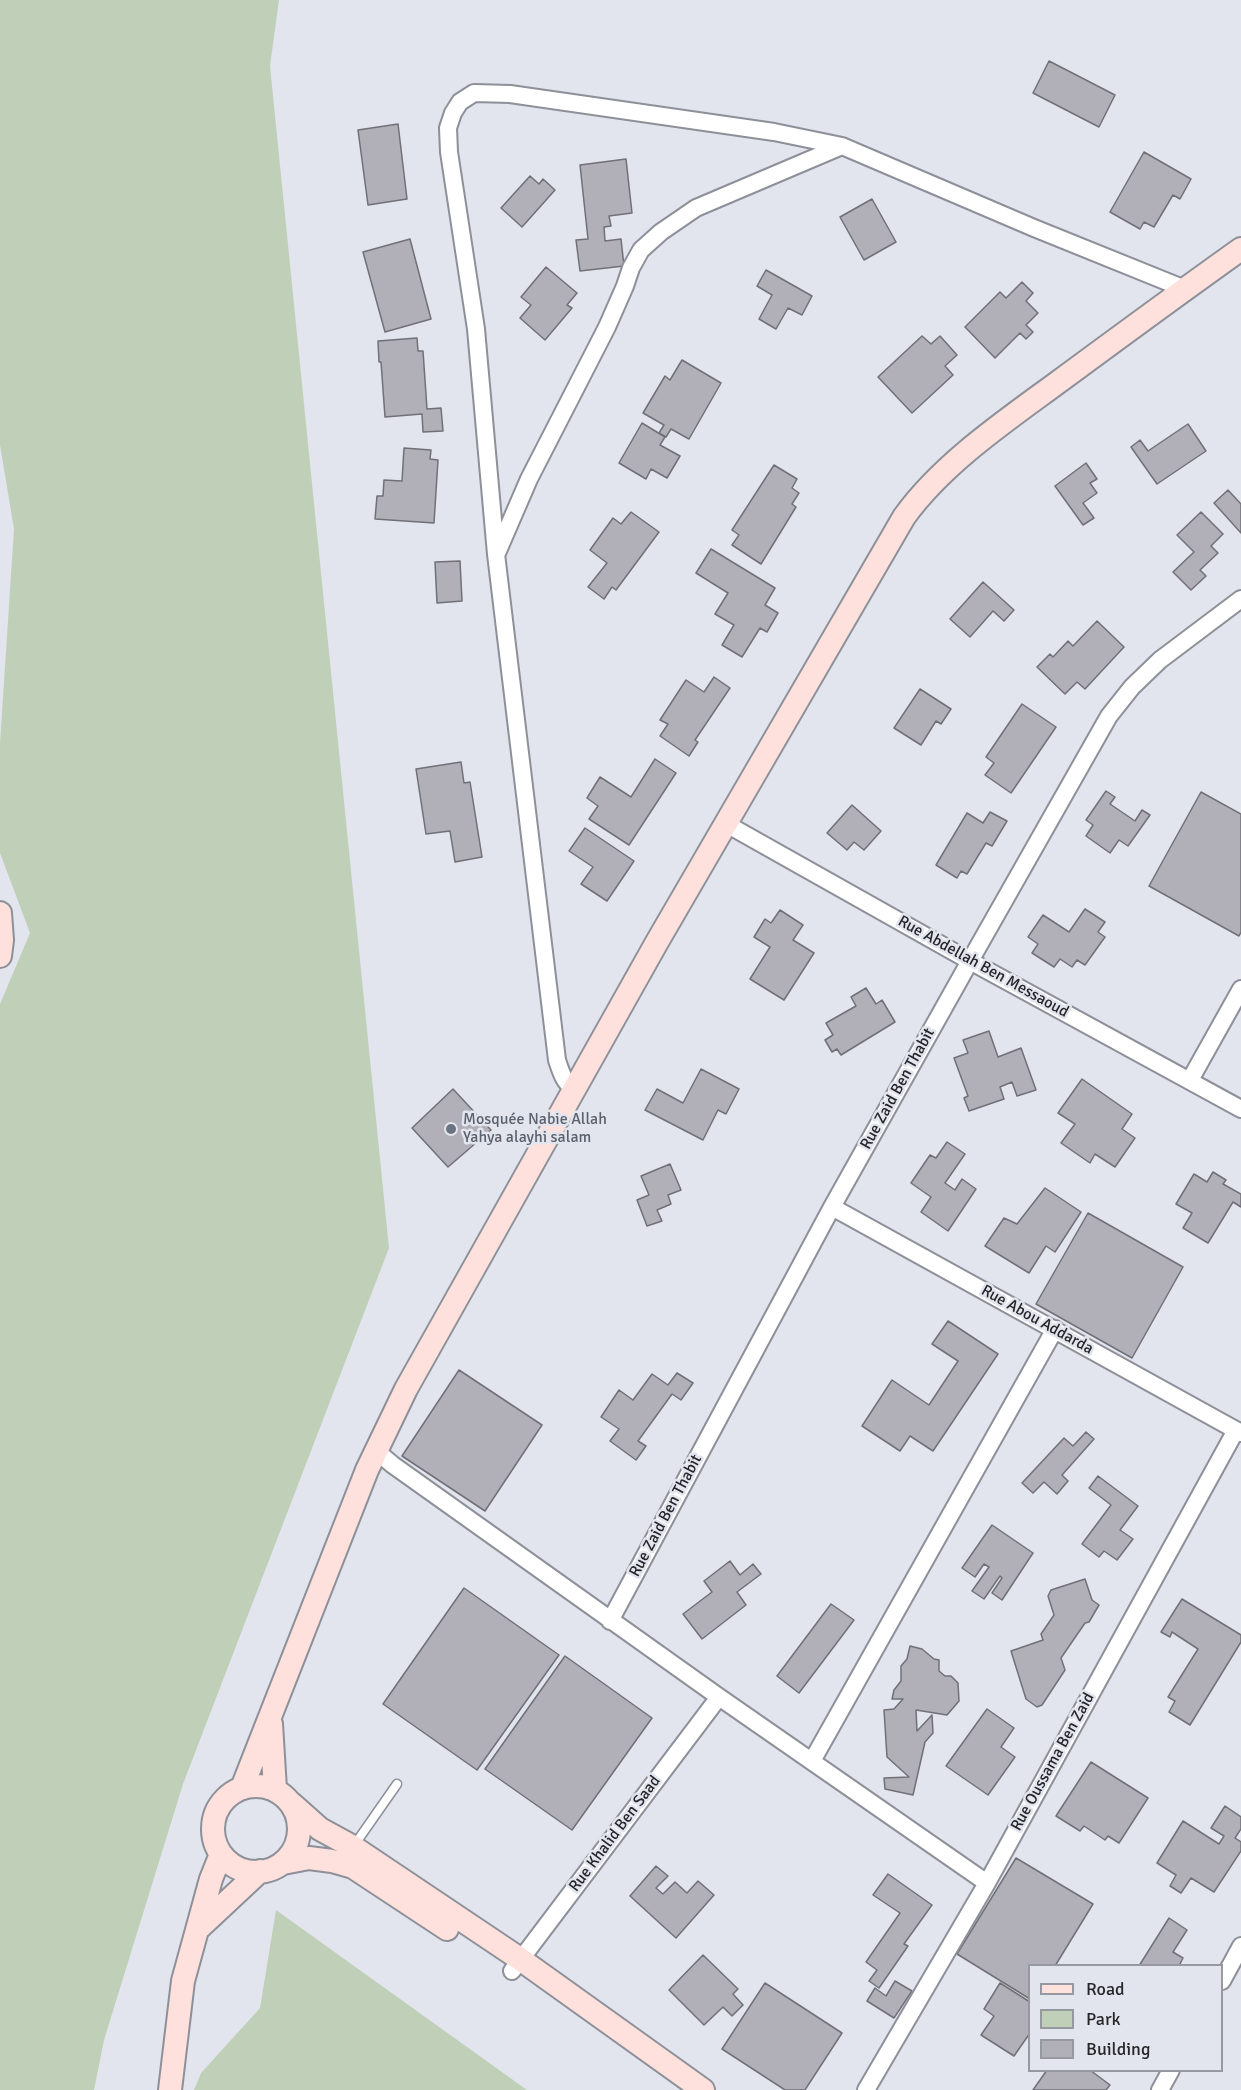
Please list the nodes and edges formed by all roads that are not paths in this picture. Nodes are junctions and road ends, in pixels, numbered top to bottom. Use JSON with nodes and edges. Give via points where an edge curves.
{"nodes":[{"id":1,"x":842,"y":146,"type":"junction"},
{"id":2,"x":1241,"y":249,"type":"edge"},
{"id":3,"x":1185,"y":289,"type":"junction"},
{"id":4,"x":496,"y":554,"type":"junction"},
{"id":5,"x":1241,"y":599,"type":"edge"},
{"id":6,"x":727,"y":821,"type":"junction"},
{"id":7,"x":0,"y":913,"type":"edge"},
{"id":8,"x":0,"y":956,"type":"edge"},
{"id":9,"x":969,"y":961,"type":"junction"},
{"id":10,"x":1241,"y":990,"type":"edge"},
{"id":11,"x":1190,"y":1080,"type":"junction"},
{"id":12,"x":575,"y":1090,"type":"junction"},
{"id":13,"x":1241,"y":1109,"type":"edge"},
{"id":14,"x":832,"y":1207,"type":"junction"},
{"id":15,"x":1055,"y":1329,"type":"junction"},
{"id":16,"x":1239,"y":1432,"type":"edge"},
{"id":17,"x":375,"y":1450,"type":"junction"},
{"id":18,"x":610,"y":1621,"type":"junction"},
{"id":19,"x":718,"y":1697,"type":"junction"},
{"id":20,"x":271,"y":1717,"type":"junction"},
{"id":21,"x":812,"y":1761,"type":"junction"},
{"id":22,"x":397,"y":1784,"type":"dead end"},
{"id":23,"x":242,"y":1788,"type":"junction"},
{"id":24,"x":283,"y":1797,"type":"junction"},
{"id":25,"x":353,"y":1846,"type":"junction"},
{"id":26,"x":221,"y":1854,"type":"junction"},
{"id":27,"x":283,"y":1863,"type":"junction"},
{"id":28,"x":260,"y":1871,"type":"junction"},
{"id":29,"x":987,"y":1883,"type":"junction"},
{"id":30,"x":199,"y":1928,"type":"junction"},
{"id":31,"x":1241,"y":1946,"type":"edge"},
{"id":32,"x":516,"y":1965,"type":"junction"},
{"id":33,"x":1223,"y":1978,"type":"edge"},
{"id":34,"x":1170,"y":2072,"type":"edge"},
{"id":35,"x":692,"y":2089,"type":"edge"},
{"id":36,"x":170,"y":2090,"type":"edge"},
{"id":37,"x":866,"y":2090,"type":"edge"},
{"id":38,"x":1160,"y":2090,"type":"edge"}],
"edges":[{"from":1,"to":3,"type":"street"},
{"from":1,"to":4,"type":"street","via":[[696,208],[641,249]]},
{"from":1,"to":4,"type":"street","via":[[774,132],[510,94],[474,93],[460,102],[448,128],[477,329]]},
{"from":2,"to":3,"type":"street"},
{"from":3,"to":6,"type":"street","via":[[1030,403],[927,488],[894,533]]},
{"from":4,"to":12,"type":"street","via":[[557,1060],[565,1081]]},
{"from":5,"to":9,"type":"street","name":"Rue Zaid Ben Thabit","via":[[1160,660],[1109,716]]},
{"from":6,"to":9,"type":"street","name":"Rue Abdellah Ben Messaoud","via":[[740,832]]},
{"from":6,"to":12,"type":"street"},
{"from":7,"to":8,"type":"street"},
{"from":9,"to":11,"type":"street","name":"Rue Abdellah Ben Messaoud"},
{"from":9,"to":14,"type":"street","name":"Rue Zaid Ben Thabit"},
{"from":10,"to":11,"type":"street"},
{"from":11,"to":13,"type":"street","name":"Rue Abdellah Ben Messaoud"},
{"from":12,"to":17,"type":"street"},
{"from":14,"to":15,"type":"street","name":"Rue Abou Addarda"},
{"from":14,"to":18,"type":"street","name":"Rue Zaid Ben Thabit"},
{"from":15,"to":16,"type":"street","name":"Rue Abou Addarda"},
{"from":15,"to":21,"type":"street"},
{"from":16,"to":29,"type":"street","name":"Rue Oussama Ben Zaid"},
{"from":17,"to":18,"type":"street"},
{"from":17,"to":20,"type":"street"},
{"from":18,"to":19,"type":"street"},
{"from":19,"to":21,"type":"street"},
{"from":19,"to":32,"type":"street","name":"Rue Khalid Ben Saad"},
{"from":20,"to":23,"type":"street"},
{"from":20,"to":24,"type":"street"},
{"from":21,"to":29,"type":"street"},
{"from":22,"to":25,"type":"lane"},
{"from":23,"to":24,"type":"street","via":[[264,1786]]},
{"from":23,"to":26,"type":"street","via":[[223,1801],[217,1812],[213,1833]]},
{"from":24,"to":25,"type":"street","via":[[321,1828]]},
{"from":24,"to":27,"type":"street","via":[[300,1825],[296,1847]]},
{"from":25,"to":32,"type":"street"},
{"from":26,"to":28,"type":"street","via":[[238,1868]]},
{"from":26,"to":30,"type":"street"},
{"from":27,"to":28,"type":"street"},
{"from":27,"to":32,"type":"street","via":[[309,1858],[353,1867]]},
{"from":28,"to":30,"type":"street"},
{"from":29,"to":37,"type":"street","name":"Rue Oussama Ben Zaid"},
{"from":30,"to":36,"type":"street","via":[[183,1981]]},
{"from":31,"to":33,"type":"street"},
{"from":32,"to":35,"type":"street"},
{"from":34,"to":38,"type":"street"}]}
